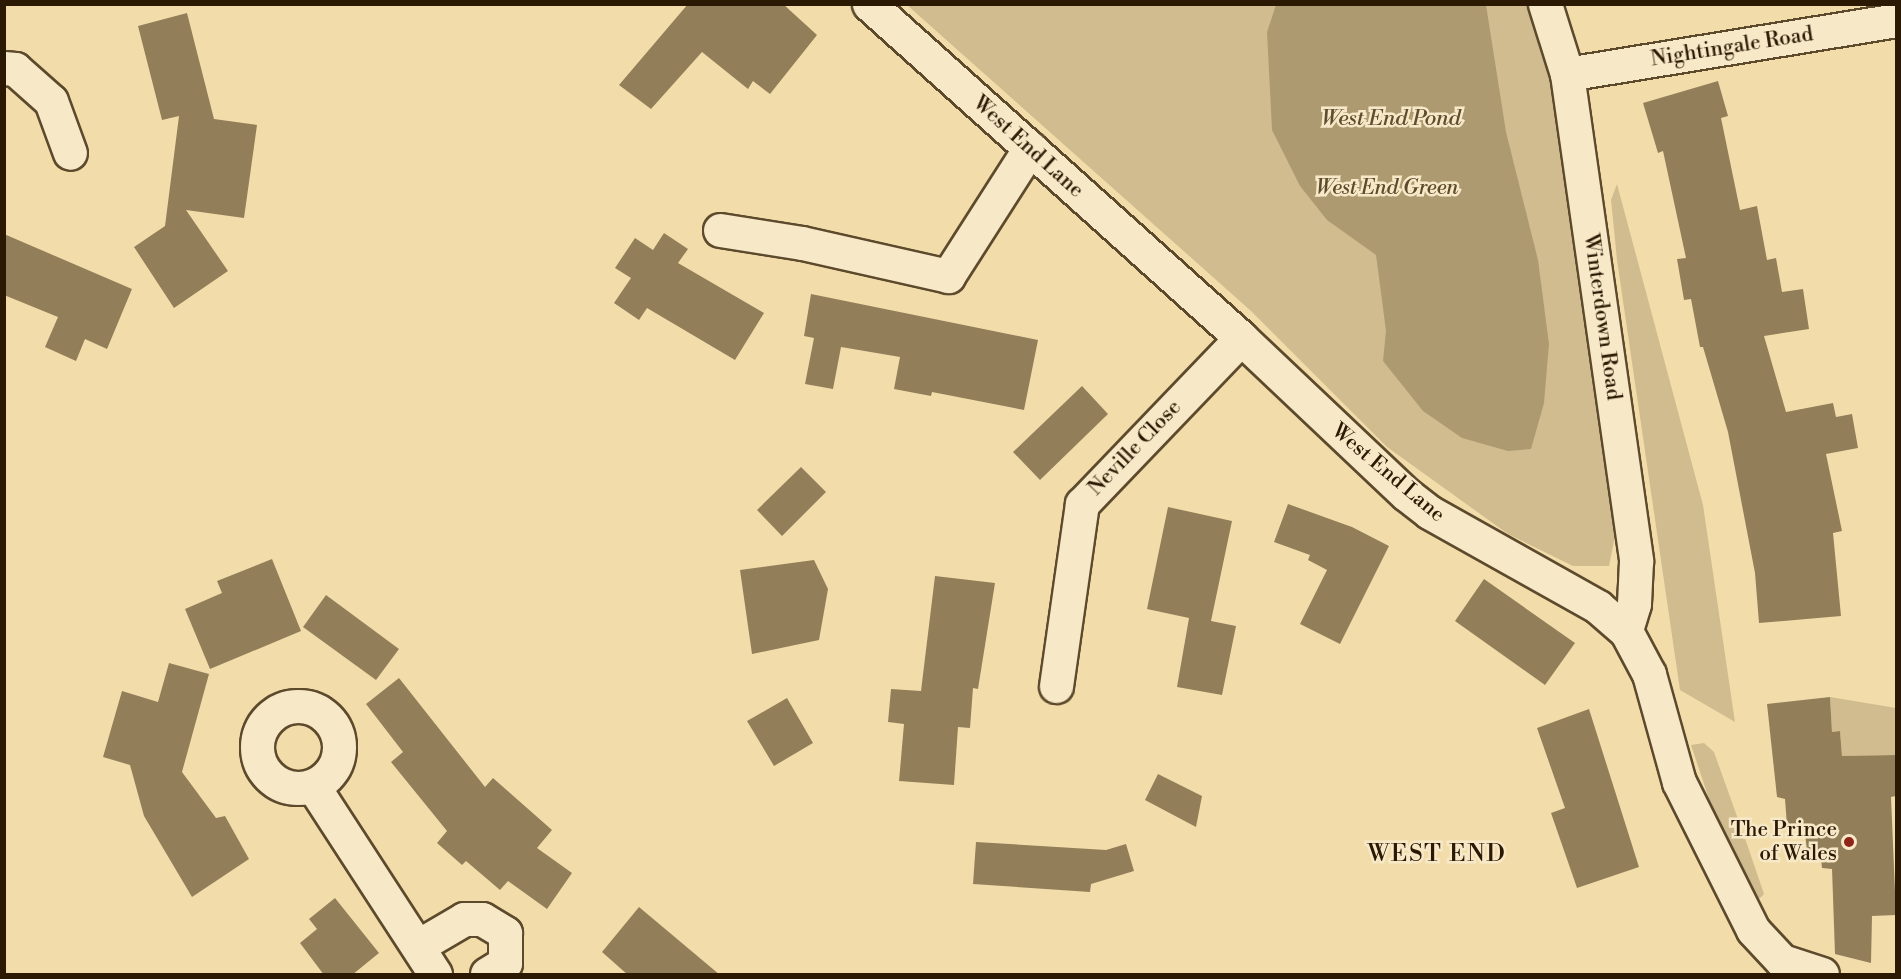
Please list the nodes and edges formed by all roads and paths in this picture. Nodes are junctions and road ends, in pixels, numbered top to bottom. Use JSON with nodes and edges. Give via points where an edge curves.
{"nodes":[{"id":1,"x":869,"y":4,"type":"edge"},
{"id":2,"x":1545,"y":4,"type":"edge"},
{"id":3,"x":1896,"y":20,"type":"edge"},
{"id":4,"x":4,"y":68,"type":"edge"},
{"id":5,"x":1567,"y":74,"type":"junction"},
{"id":6,"x":1030,"y":148,"type":"junction"},
{"id":7,"x":70,"y":153,"type":"dead end"},
{"id":8,"x":720,"y":230,"type":"dead end"},
{"id":9,"x":1241,"y":338,"type":"junction"},
{"id":10,"x":1626,"y":631,"type":"junction"},
{"id":11,"x":1056,"y":686,"type":"dead end"},
{"id":12,"x":314,"y":786,"type":"dead end"},
{"id":13,"x":418,"y":946,"type":"junction"},
{"id":14,"x":1774,"y":968,"type":"edge"},
{"id":15,"x":435,"y":975,"type":"edge"},
{"id":16,"x":487,"y":975,"type":"edge"},
{"id":17,"x":1822,"y":975,"type":"edge"}],
"edges":[{"from":1,"to":6,"type":"street","name":"West End Lane"},
{"from":2,"to":5,"type":"street","name":"Winterdown Road"},
{"from":3,"to":5,"type":"street","name":"Nightingale Road"},
{"from":4,"to":7,"type":"street","via":[[15,69],[51,101]]},
{"from":5,"to":10,"type":"street","name":"Winterdown Road","via":[[1636,561],[1634,604]]},
{"from":6,"to":8,"type":"street","via":[[948,276],[802,243]]},
{"from":6,"to":9,"type":"street","name":"West End Lane"},
{"from":9,"to":10,"type":"street","name":"West End Lane","via":[[1353,447],[1429,512],[1598,607]]},
{"from":9,"to":11,"type":"street","name":"Neville Close","via":[[1082,504]]},
{"from":10,"to":14,"type":"street","name":"West End Lane","via":[[1649,674],[1679,782],[1701,832]]},
{"from":12,"to":13,"type":"street"},
{"from":13,"to":15,"type":"street"},
{"from":13,"to":16,"type":"street","via":[[464,919],[482,919],[505,933],[505,963]]},
{"from":14,"to":17,"type":"street","name":"West End Lane"}]}
